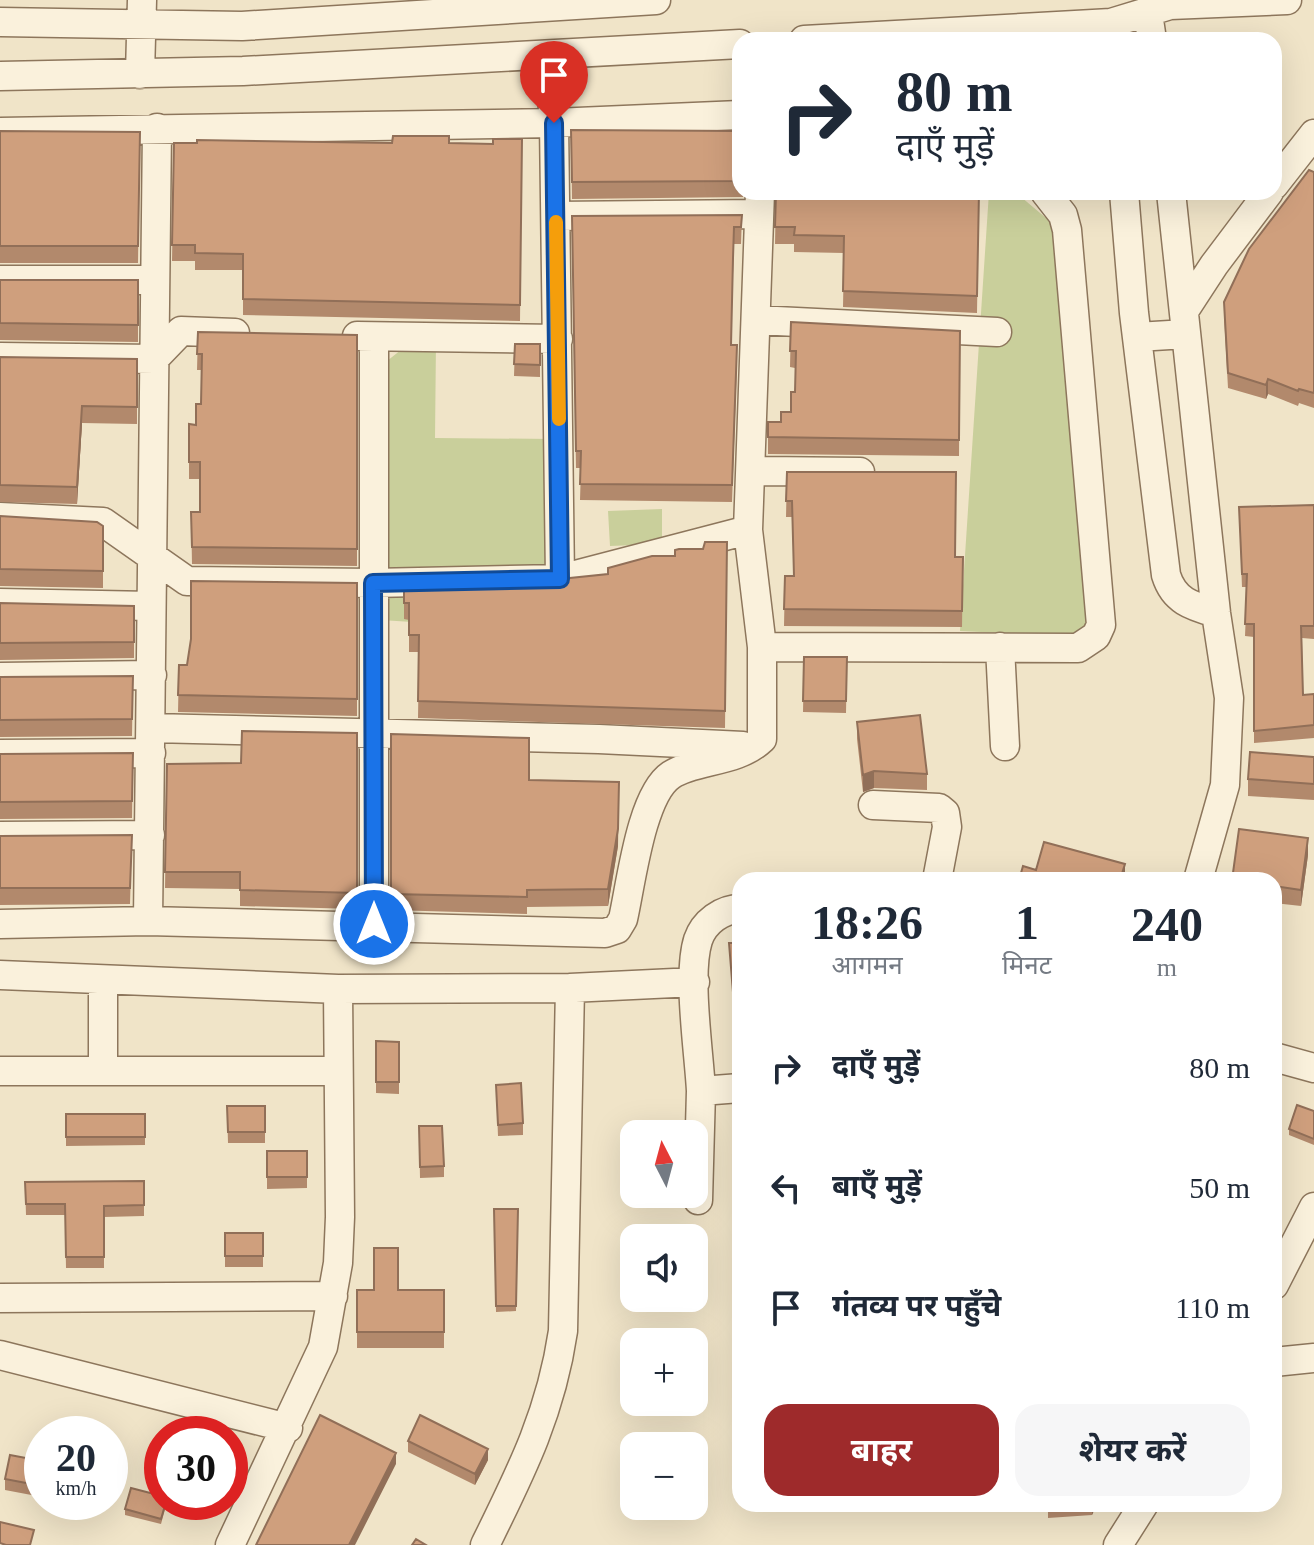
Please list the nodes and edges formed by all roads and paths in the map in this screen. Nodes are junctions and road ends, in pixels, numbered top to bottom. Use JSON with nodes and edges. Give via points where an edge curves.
{"nodes":[{"id":1,"x":656,"y":0,"type":"edge"},
{"id":2,"x":1287,"y":0,"type":"edge"},
{"id":3,"x":141,"y":12,"type":"edge"},
{"id":4,"x":1157,"y":14,"type":"edge"},
{"id":5,"x":0,"y":22,"type":"edge"},
{"id":6,"x":1112,"y":32,"type":"edge"},
{"id":7,"x":732,"y":45,"type":"edge"},
{"id":8,"x":549,"y":56,"type":"junction"},
{"id":9,"x":140,"y":74,"type":"junction"},
{"id":10,"x":0,"y":76,"type":"edge"},
{"id":11,"x":732,"y":115,"type":"edge"},
{"id":12,"x":554,"y":123,"type":"junction"},
{"id":13,"x":157,"y":128,"type":"junction"},
{"id":14,"x":0,"y":132,"type":"edge"},
{"id":15,"x":1314,"y":134,"type":"edge"},
{"id":16,"x":1282,"y":175,"type":"edge"},
{"id":17,"x":1051,"y":200,"type":"edge"},
{"id":18,"x":1125,"y":200,"type":"edge"},
{"id":19,"x":1172,"y":200,"type":"edge"},
{"id":20,"x":1263,"y":200,"type":"edge"},
{"id":21,"x":760,"y":203,"type":"edge"},
{"id":22,"x":556,"y":216,"type":"junction"},
{"id":23,"x":0,"y":280,"type":"edge"},
{"id":24,"x":155,"y":280,"type":"junction"},
{"id":25,"x":756,"y":320,"type":"junction"},
{"id":26,"x":1185,"y":323,"type":"junction"},
{"id":27,"x":997,"y":332,"type":"dead end"},
{"id":28,"x":255,"y":333,"type":"edge"},
{"id":29,"x":329,"y":335,"type":"edge"},
{"id":30,"x":374,"y":337,"type":"junction"},
{"id":31,"x":1137,"y":337,"type":"junction"},
{"id":32,"x":558,"y":339,"type":"junction"},
{"id":33,"x":0,"y":357,"type":"edge"},
{"id":34,"x":154,"y":359,"type":"junction"},
{"id":35,"x":753,"y":471,"type":"junction"},
{"id":36,"x":892,"y":472,"type":"edge"},
{"id":37,"x":0,"y":517,"type":"edge"},
{"id":38,"x":748,"y":530,"type":"junction"},
{"id":39,"x":151,"y":557,"type":"junction"},
{"id":40,"x":560,"y":579,"type":"junction"},
{"id":41,"x":373,"y":583,"type":"junction"},
{"id":42,"x":0,"y":603,"type":"edge"},
{"id":43,"x":151,"y":606,"type":"junction"},
{"id":44,"x":1216,"y":613,"type":"junction"},
{"id":45,"x":762,"y":647,"type":"junction"},
{"id":46,"x":1000,"y":647,"type":"junction"},
{"id":47,"x":152,"y":675,"type":"junction"},
{"id":48,"x":0,"y":677,"type":"edge"},
{"id":49,"x":374,"y":732,"type":"junction"},
{"id":50,"x":152,"y":741,"type":"junction"},
{"id":51,"x":1005,"y":746,"type":"dead end"},
{"id":52,"x":754,"y":747,"type":"junction"},
{"id":53,"x":0,"y":754,"type":"edge"},
{"id":54,"x":873,"y":805,"type":"dead end"},
{"id":55,"x":150,"y":835,"type":"junction"},
{"id":56,"x":0,"y":836,"type":"edge"},
{"id":57,"x":939,"y":872,"type":"edge"},
{"id":58,"x":1200,"y":872,"type":"edge"},
{"id":59,"x":732,"y":909,"type":"edge"},
{"id":60,"x":148,"y":921,"type":"junction"},
{"id":61,"x":0,"y":924,"type":"edge"},
{"id":62,"x":374,"y":924,"type":"junction"},
{"id":63,"x":0,"y":975,"type":"edge"},
{"id":64,"x":103,"y":980,"type":"junction"},
{"id":65,"x":695,"y":982,"type":"junction"},
{"id":66,"x":570,"y":988,"type":"junction"},
{"id":67,"x":338,"y":989,"type":"junction"},
{"id":68,"x":1282,"y":1059,"type":"edge"},
{"id":69,"x":1314,"y":1068,"type":"edge"},
{"id":70,"x":0,"y":1071,"type":"edge"},
{"id":71,"x":103,"y":1071,"type":"junction"},
{"id":72,"x":337,"y":1071,"type":"junction"},
{"id":73,"x":732,"y":1089,"type":"edge"},
{"id":74,"x":701,"y":1091,"type":"junction"},
{"id":75,"x":700,"y":1120,"type":"edge"},
{"id":76,"x":1314,"y":1207,"type":"edge"},
{"id":77,"x":1282,"y":1269,"type":"edge"},
{"id":78,"x":333,"y":1296,"type":"junction"},
{"id":79,"x":0,"y":1298,"type":"edge"},
{"id":80,"x":0,"y":1355,"type":"edge"},
{"id":81,"x":1314,"y":1358,"type":"edge"},
{"id":82,"x":1282,"y":1361,"type":"edge"},
{"id":83,"x":288,"y":1428,"type":"junction"},
{"id":84,"x":1138,"y":1512,"type":"edge"},
{"id":85,"x":1115,"y":1543,"type":"edge"},
{"id":86,"x":230,"y":1545,"type":"edge"},
{"id":87,"x":485,"y":1545,"type":"edge"}],
"edges":[{"from":1,"to":3,"type":"street","via":[[242,26]]},
{"from":2,"to":4,"type":"street"},
{"from":3,"to":5,"type":"street"},
{"from":3,"to":9,"type":"street"},
{"from":4,"to":6,"type":"street"},
{"from":7,"to":8,"type":"street"},
{"from":8,"to":9,"type":"street"},
{"from":8,"to":12,"type":"street"},
{"from":9,"to":10,"type":"street"},
{"from":11,"to":12,"type":"street"},
{"from":12,"to":13,"type":"street"},
{"from":12,"to":22,"type":"street"},
{"from":13,"to":14,"type":"street"},
{"from":13,"to":24,"type":"street"},
{"from":15,"to":16,"type":"street"},
{"from":17,"to":46,"type":"street","via":[[1067,230],[1101,625],[1096,636],[1078,648]]},
{"from":18,"to":31,"type":"street"},
{"from":19,"to":26,"type":"street"},
{"from":20,"to":26,"type":"street","via":[[1214,265]]},
{"from":21,"to":22,"type":"street"},
{"from":21,"to":25,"type":"street"},
{"from":22,"to":32,"type":"street"},
{"from":23,"to":24,"type":"street"},
{"from":24,"to":34,"type":"street"},
{"from":25,"to":27,"type":"street"},
{"from":25,"to":35,"type":"street"},
{"from":26,"to":31,"type":"street"},
{"from":26,"to":44,"type":"street"},
{"from":28,"to":34,"type":"street","via":[[181,331]]},
{"from":29,"to":30,"type":"street"},
{"from":30,"to":32,"type":"street"},
{"from":30,"to":41,"type":"street"},
{"from":31,"to":44,"type":"street","via":[[1166,575],[1179,599]]},
{"from":32,"to":40,"type":"street"},
{"from":33,"to":34,"type":"street"},
{"from":34,"to":39,"type":"street"},
{"from":35,"to":36,"type":"street"},
{"from":35,"to":38,"type":"street"},
{"from":37,"to":39,"type":"street","via":[[103,522]]},
{"from":38,"to":40,"type":"street"},
{"from":38,"to":45,"type":"street"},
{"from":39,"to":41,"type":"street","via":[[187,581]]},
{"from":39,"to":43,"type":"street"},
{"from":40,"to":41,"type":"street"},
{"from":41,"to":49,"type":"street"},
{"from":42,"to":43,"type":"street"},
{"from":43,"to":47,"type":"street"},
{"from":44,"to":58,"type":"street","via":[[1228,686],[1229,757]]},
{"from":45,"to":46,"type":"street"},
{"from":45,"to":52,"type":"street","via":[[764,726]]},
{"from":46,"to":51,"type":"street"},
{"from":47,"to":48,"type":"street"},
{"from":47,"to":50,"type":"street"},
{"from":49,"to":50,"type":"street"},
{"from":49,"to":52,"type":"street"},
{"from":49,"to":62,"type":"street"},
{"from":50,"to":53,"type":"street"},
{"from":50,"to":55,"type":"street"},
{"from":52,"to":62,"type":"street","via":[[671,775],[655,794],[617,929],[587,933]]},
{"from":54,"to":57,"type":"street","via":[[939,808],[945,813]]},
{"from":55,"to":56,"type":"street"},
{"from":55,"to":60,"type":"street"},
{"from":59,"to":65,"type":"street","via":[[707,923],[698,941]]},
{"from":60,"to":61,"type":"street"},
{"from":60,"to":62,"type":"street"},
{"from":63,"to":64,"type":"street"},
{"from":64,"to":67,"type":"street"},
{"from":64,"to":71,"type":"street"},
{"from":65,"to":66,"type":"street"},
{"from":65,"to":74,"type":"street"},
{"from":66,"to":67,"type":"street"},
{"from":66,"to":87,"type":"street","via":[[563,1316],[556,1375],[535,1444]]},
{"from":67,"to":72,"type":"street"},
{"from":68,"to":69,"type":"street"},
{"from":70,"to":71,"type":"street"},
{"from":71,"to":72,"type":"street"},
{"from":72,"to":78,"type":"street","via":[[340,1217]]},
{"from":73,"to":74,"type":"street"},
{"from":74,"to":75,"type":"street"},
{"from":76,"to":77,"type":"street"},
{"from":78,"to":79,"type":"street"},
{"from":78,"to":83,"type":"street","via":[[323,1347]]},
{"from":80,"to":83,"type":"street"},
{"from":81,"to":82,"type":"street"},
{"from":83,"to":86,"type":"street"},
{"from":84,"to":85,"type":"street"}]}
